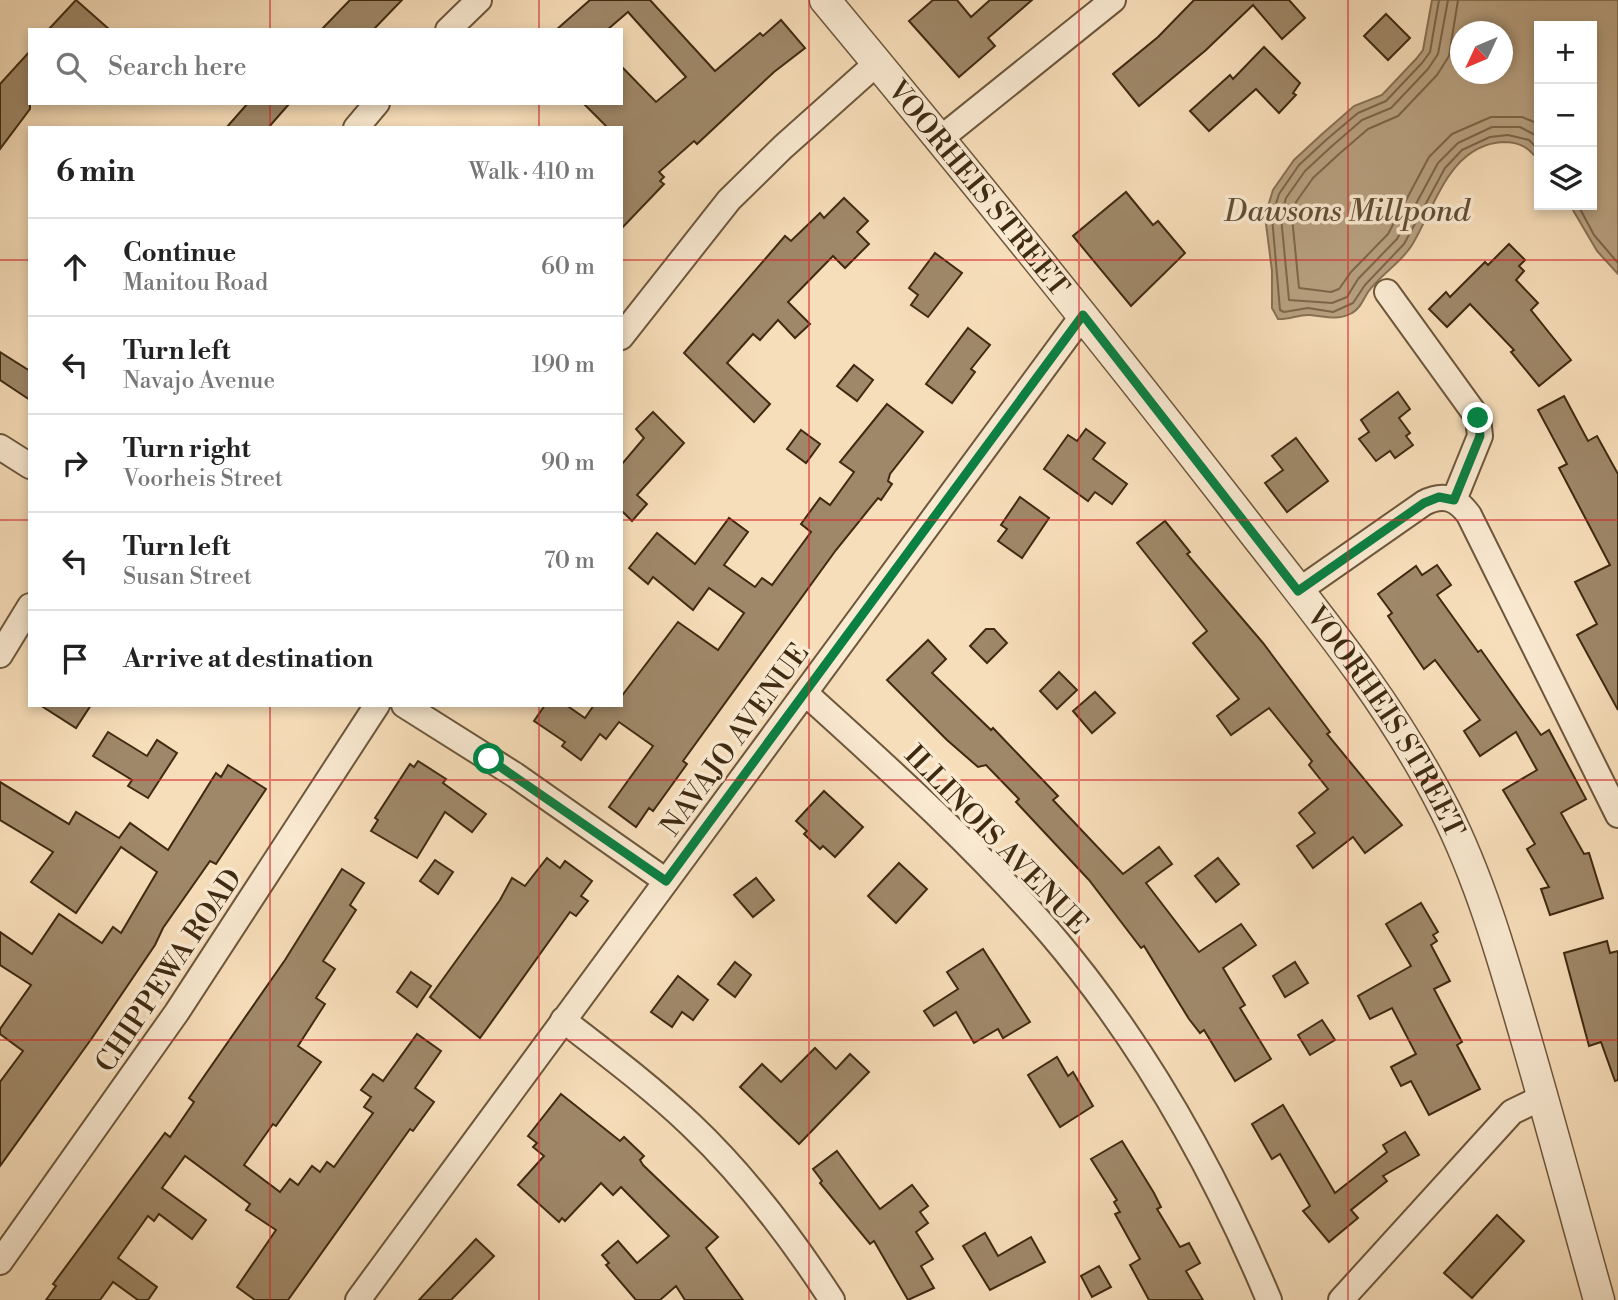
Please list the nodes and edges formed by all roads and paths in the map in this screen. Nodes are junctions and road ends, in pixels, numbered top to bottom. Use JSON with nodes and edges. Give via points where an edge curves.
{"nodes":[{"id":1,"x":479,"y":0,"type":"edge"},
{"id":2,"x":825,"y":0,"type":"edge"},
{"id":3,"x":1113,"y":0,"type":"edge"},
{"id":4,"x":450,"y":28,"type":"edge"},
{"id":5,"x":877,"y":63,"type":"junction"},
{"id":6,"x":375,"y":105,"type":"edge"},
{"id":7,"x":358,"y":126,"type":"edge"},
{"id":8,"x":940,"y":139,"type":"junction"},
{"id":9,"x":1387,"y":292,"type":"dead end"},
{"id":10,"x":1083,"y":315,"type":"junction"},
{"id":11,"x":623,"y":334,"type":"edge"},
{"id":12,"x":0,"y":447,"type":"edge"},
{"id":13,"x":28,"y":465,"type":"edge"},
{"id":14,"x":1454,"y":500,"type":"junction"},
{"id":15,"x":1298,"y":591,"type":"junction"},
{"id":16,"x":28,"y":609,"type":"edge"},
{"id":17,"x":0,"y":655,"type":"edge"},
{"id":18,"x":804,"y":693,"type":"junction"},
{"id":19,"x":376,"y":707,"type":"edge"},
{"id":20,"x":407,"y":707,"type":"edge"},
{"id":21,"x":1618,"y":815,"type":"edge"},
{"id":22,"x":666,"y":881,"type":"junction"},
{"id":23,"x":564,"y":1020,"type":"junction"},
{"id":24,"x":1543,"y":1097,"type":"junction"},
{"id":25,"x":0,"y":1262,"type":"edge"},
{"id":26,"x":358,"y":1300,"type":"edge"},
{"id":27,"x":832,"y":1300,"type":"edge"},
{"id":28,"x":1269,"y":1300,"type":"edge"},
{"id":29,"x":1341,"y":1300,"type":"edge"},
{"id":30,"x":1599,"y":1300,"type":"edge"}],
"edges":[{"from":1,"to":4,"type":"street"},
{"from":2,"to":5,"type":"street","name":"VOORHEIS STREET"},
{"from":3,"to":8,"type":"street"},
{"from":5,"to":8,"type":"street","name":"VOORHEIS STREET"},
{"from":5,"to":11,"type":"street","via":[[729,200]]},
{"from":6,"to":7,"type":"street"},
{"from":8,"to":10,"type":"street","name":"VOORHEIS STREET"},
{"from":9,"to":14,"type":"street","via":[[1478,418],[1480,436]]},
{"from":10,"to":15,"type":"street","name":"VOORHEIS STREET"},
{"from":10,"to":18,"type":"street","name":"NAVAJO AVENUE"},
{"from":12,"to":13,"type":"street"},
{"from":14,"to":15,"type":"street","via":[[1439,497],[1424,503]]},
{"from":14,"to":21,"type":"street","via":[[1469,515]]},
{"from":15,"to":24,"type":"street","name":"VOORHEIS STREET","via":[[1389,714],[1444,808],[1488,914]]},
{"from":16,"to":17,"type":"street"},
{"from":18,"to":22,"type":"street","name":"NAVAJO AVENUE"},
{"from":18,"to":28,"type":"street","name":"ILLINOIS AVENUE","via":[[979,855],[1074,963],[1128,1037],[1189,1135]]},
{"from":19,"to":25,"type":"street","name":"CHIPPEWA ROAD","via":[[177,1012]]},
{"from":20,"to":22,"type":"street","via":[[515,775]]},
{"from":22,"to":23,"type":"street","name":"NAVAJO AVENUE"},
{"from":23,"to":26,"type":"street","name":"NAVAJO AVENUE"},
{"from":23,"to":27,"type":"street","via":[[667,1103],[717,1151],[779,1224]]},
{"from":24,"to":29,"type":"street","via":[[1511,1112]]},
{"from":24,"to":30,"type":"street","name":"VOORHEIS STREET"}]}
